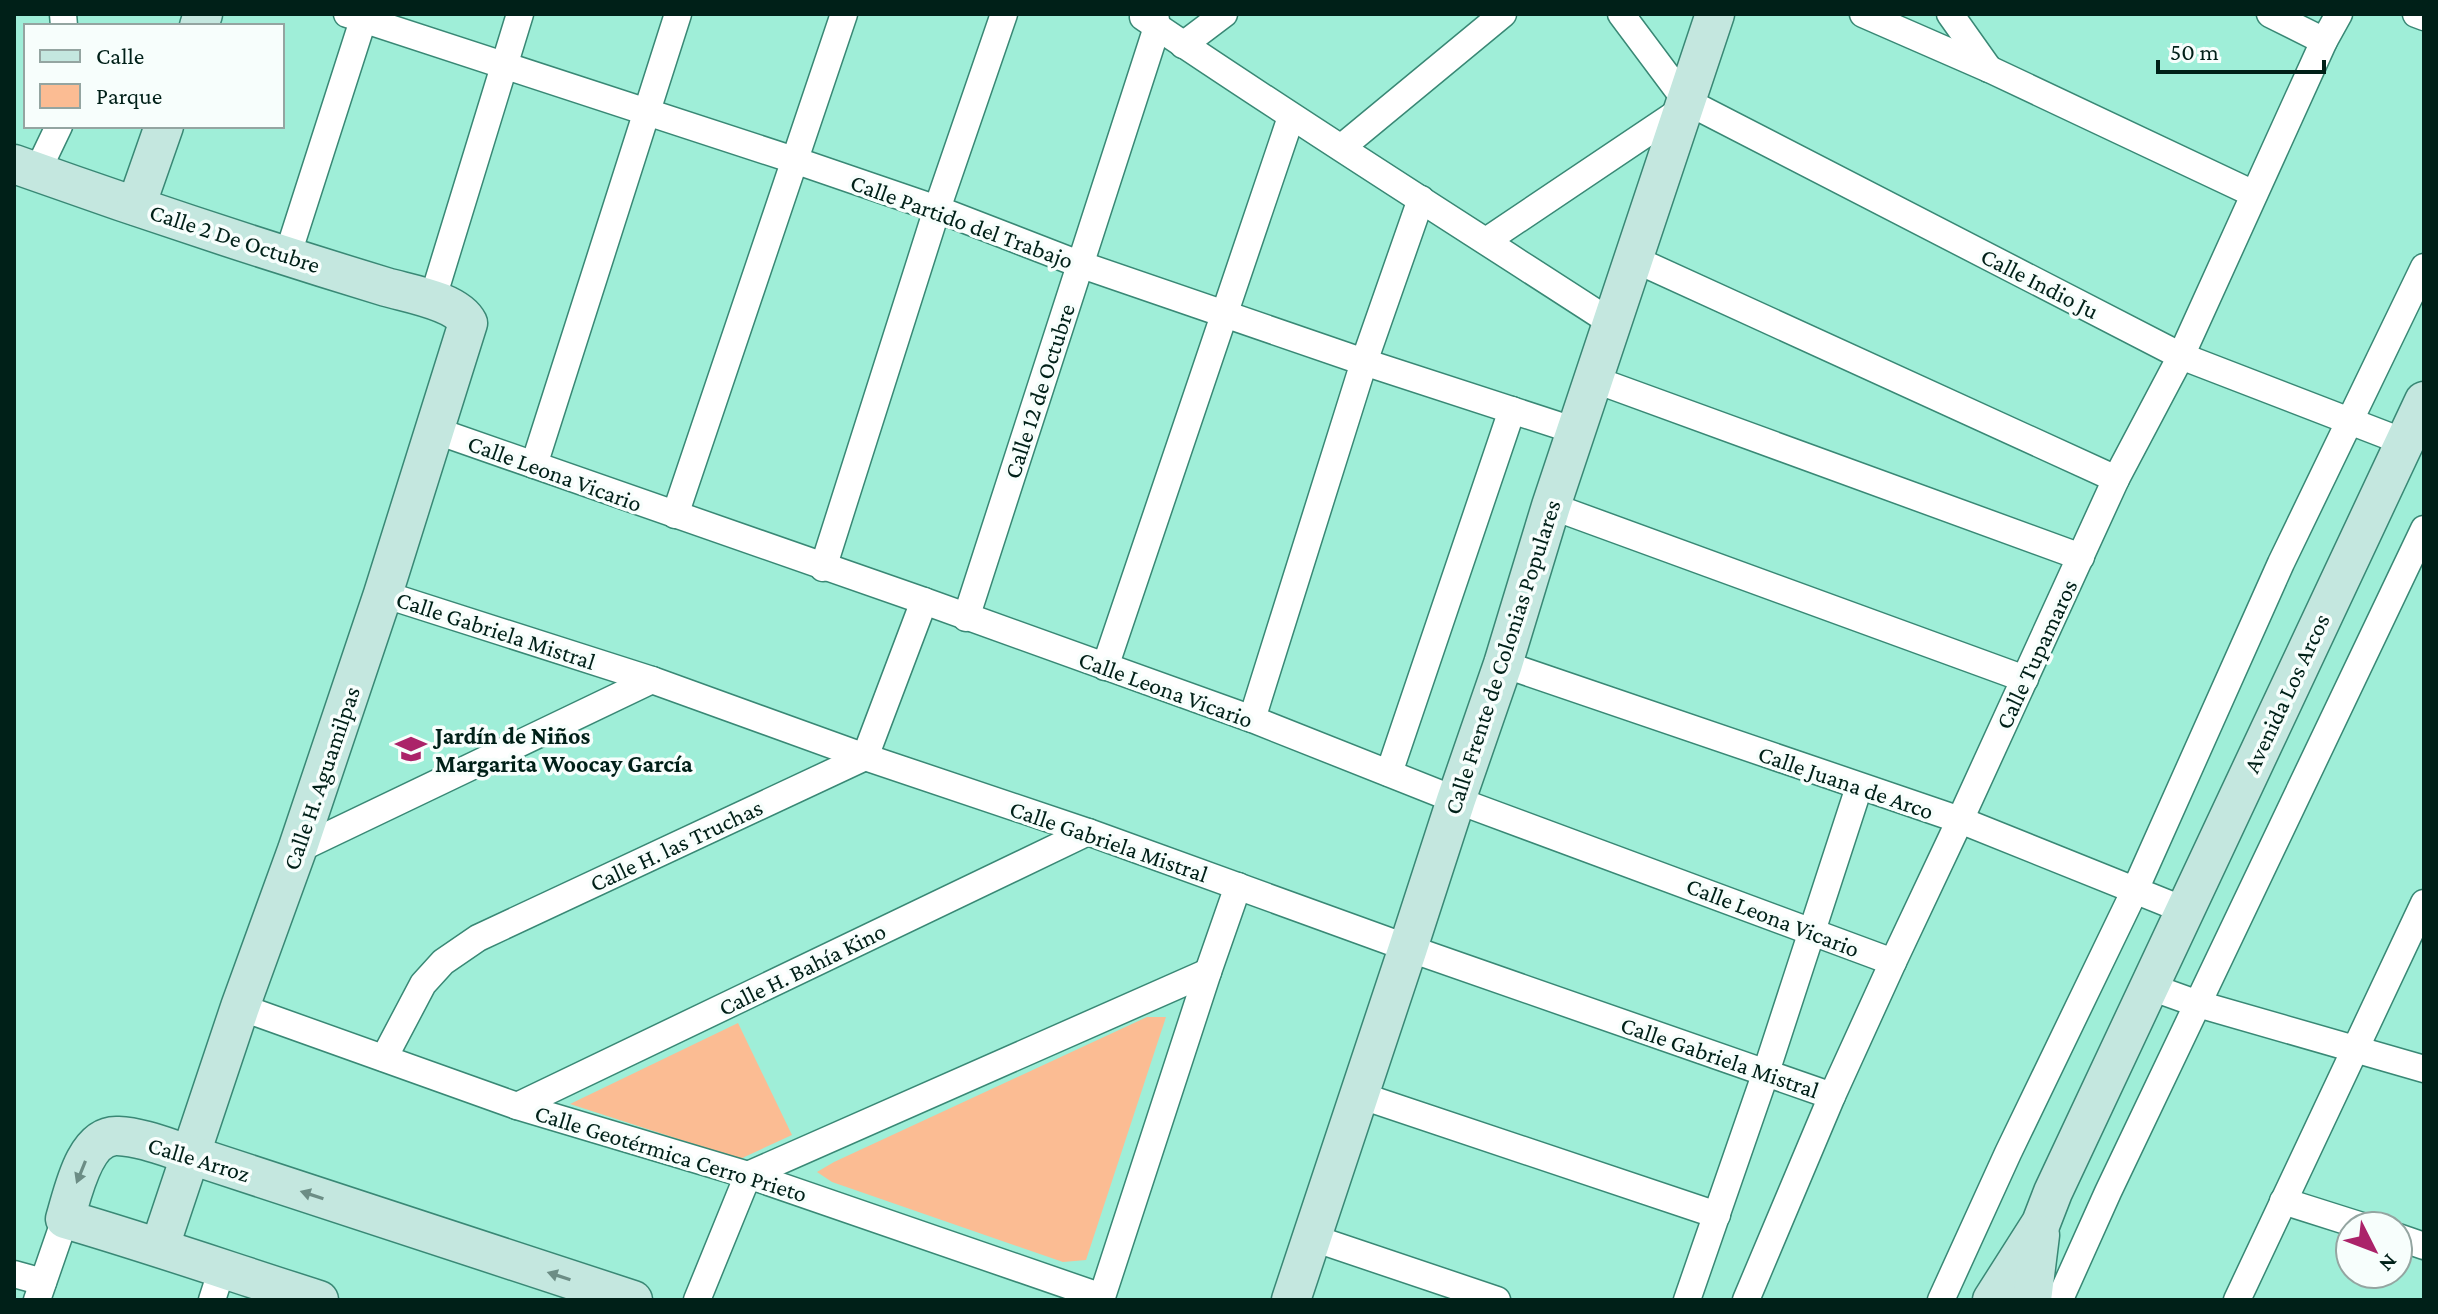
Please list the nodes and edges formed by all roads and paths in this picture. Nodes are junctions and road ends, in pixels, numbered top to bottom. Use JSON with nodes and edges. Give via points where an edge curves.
{"nodes":[{"id":1,"x":520,"y":14,"type":"edge"},
{"id":2,"x":678,"y":14,"type":"edge"},
{"id":3,"x":844,"y":14,"type":"edge"},
{"id":4,"x":1004,"y":14,"type":"edge"},
{"id":5,"x":1224,"y":14,"type":"edge"},
{"id":6,"x":1503,"y":14,"type":"edge"},
{"id":7,"x":1621,"y":14,"type":"edge"},
{"id":8,"x":1715,"y":14,"type":"edge"},
{"id":9,"x":1863,"y":14,"type":"edge"},
{"id":10,"x":1950,"y":14,"type":"edge"},
{"id":11,"x":2270,"y":14,"type":"edge"},
{"id":12,"x":2339,"y":14,"type":"edge"},
{"id":13,"x":2416,"y":14,"type":"edge"},
{"id":14,"x":358,"y":16,"type":"edge"},
{"id":15,"x":2424,"y":17,"type":"edge"},
{"id":16,"x":1150,"y":18,"type":"edge"},
{"id":17,"x":2324,"y":41,"type":"junction"},
{"id":18,"x":1183,"y":45,"type":"junction"},
{"id":19,"x":504,"y":65,"type":"junction"},
{"id":20,"x":1989,"y":69,"type":"junction"},
{"id":21,"x":1685,"y":104,"type":"junction"},
{"id":22,"x":647,"y":112,"type":"junction"},
{"id":23,"x":1291,"y":117,"type":"junction"},
{"id":24,"x":57,"y":128,"type":"edge"},
{"id":25,"x":163,"y":128,"type":"edge"},
{"id":26,"x":1342,"y":147,"type":"junction"},
{"id":27,"x":797,"y":161,"type":"junction"},
{"id":28,"x":26,"y":168,"type":"edge"},
{"id":29,"x":2254,"y":194,"type":"junction"},
{"id":30,"x":1421,"y":199,"type":"junction"},
{"id":31,"x":136,"y":206,"type":"junction"},
{"id":32,"x":937,"y":209,"type":"junction"},
{"id":33,"x":1486,"y":241,"type":"junction"},
{"id":34,"x":287,"y":257,"type":"junction"},
{"id":35,"x":1634,"y":259,"type":"junction"},
{"id":36,"x":1079,"y":264,"type":"junction"},
{"id":37,"x":2424,"y":267,"type":"edge"},
{"id":38,"x":445,"y":305,"type":"junction"},
{"id":39,"x":1224,"y":313,"type":"junction"},
{"id":40,"x":1612,"y":323,"type":"junction"},
{"id":41,"x":2181,"y":356,"type":"junction"},
{"id":42,"x":1364,"y":362,"type":"junction"},
{"id":43,"x":1593,"y":379,"type":"junction"},
{"id":44,"x":2424,"y":402,"type":"edge"},
{"id":45,"x":1512,"y":410,"type":"junction"},
{"id":46,"x":2350,"y":423,"type":"junction"},
{"id":47,"x":434,"y":430,"type":"junction"},
{"id":48,"x":1576,"y":431,"type":"junction"},
{"id":49,"x":2404,"y":442,"type":"junction"},
{"id":50,"x":534,"y":465,"type":"junction"},
{"id":51,"x":2116,"y":479,"type":"junction"},
{"id":52,"x":1551,"y":506,"type":"junction"},
{"id":53,"x":675,"y":515,"type":"junction"},
{"id":54,"x":2424,"y":529,"type":"edge"},
{"id":55,"x":2081,"y":557,"type":"junction"},
{"id":56,"x":823,"y":568,"type":"junction"},
{"id":57,"x":2416,"y":568,"type":"edge"},
{"id":58,"x":383,"y":594,"type":"junction"},
{"id":59,"x":924,"y":601,"type":"junction"},
{"id":60,"x":966,"y":618,"type":"junction"},
{"id":61,"x":1503,"y":664,"type":"junction"},
{"id":62,"x":1105,"y":667,"type":"junction"},
{"id":63,"x":2025,"y":679,"type":"junction"},
{"id":64,"x":652,"y":680,"type":"junction"},
{"id":65,"x":1252,"y":719,"type":"junction"},
{"id":66,"x":865,"y":757,"type":"junction"},
{"id":67,"x":1389,"y":773,"type":"junction"},
{"id":68,"x":1859,"y":787,"type":"junction"},
{"id":69,"x":1456,"y":800,"type":"junction"},
{"id":70,"x":1960,"y":820,"type":"junction"},
{"id":71,"x":1088,"y":832,"type":"junction"},
{"id":72,"x":297,"y":850,"type":"junction"},
{"id":73,"x":1238,"y":886,"type":"junction"},
{"id":74,"x":2135,"y":890,"type":"junction"},
{"id":75,"x":2424,"y":903,"type":"edge"},
{"id":76,"x":2184,"y":910,"type":"junction"},
{"id":77,"x":1812,"y":930,"type":"junction"},
{"id":78,"x":1408,"y":948,"type":"junction"},
{"id":79,"x":1893,"y":962,"type":"junction"},
{"id":80,"x":1208,"y":972,"type":"junction"},
{"id":81,"x":2148,"y":986,"type":"junction"},
{"id":82,"x":2198,"y":1004,"type":"junction"},
{"id":83,"x":240,"y":1007,"type":"junction"},
{"id":84,"x":2355,"y":1048,"type":"junction"},
{"id":85,"x":384,"y":1058,"type":"junction"},
{"id":86,"x":2424,"y":1069,"type":"edge"},
{"id":87,"x":1766,"y":1072,"type":"junction"},
{"id":88,"x":1359,"y":1095,"type":"junction"},
{"id":89,"x":1832,"y":1096,"type":"junction"},
{"id":90,"x":517,"y":1106,"type":"junction"},
{"id":91,"x":191,"y":1155,"type":"junction"},
{"id":92,"x":748,"y":1175,"type":"junction"},
{"id":93,"x":2283,"y":1201,"type":"junction"},
{"id":94,"x":1717,"y":1215,"type":"junction"},
{"id":95,"x":2334,"y":1217,"type":"edge"},
{"id":96,"x":65,"y":1219,"type":"junction"},
{"id":97,"x":1313,"y":1238,"type":"junction"},
{"id":98,"x":160,"y":1246,"type":"junction"},
{"id":99,"x":14,"y":1274,"type":"edge"},
{"id":100,"x":217,"y":1285,"type":"edge"},
{"id":101,"x":40,"y":1291,"type":"edge"},
{"id":102,"x":2032,"y":1294,"type":"edge"},
{"id":103,"x":1102,"y":1298,"type":"edge"},
{"id":104,"x":319,"y":1300,"type":"edge"},
{"id":105,"x":633,"y":1300,"type":"edge"},
{"id":106,"x":697,"y":1300,"type":"edge"},
{"id":107,"x":1291,"y":1300,"type":"edge"},
{"id":108,"x":1497,"y":1300,"type":"edge"},
{"id":109,"x":1687,"y":1300,"type":"edge"},
{"id":110,"x":1746,"y":1300,"type":"edge"},
{"id":111,"x":1941,"y":1300,"type":"edge"},
{"id":112,"x":2237,"y":1300,"type":"edge"}],
"edges":[{"from":1,"to":19,"type":"street"},
{"from":2,"to":22,"type":"street"},
{"from":3,"to":27,"type":"street"},
{"from":4,"to":32,"type":"street"},
{"from":5,"to":18,"type":"street"},
{"from":6,"to":26,"type":"street"},
{"from":7,"to":21,"type":"street"},
{"from":8,"to":21,"type":"street","name":"Calle Frente de Colonias Populares"},
{"from":9,"to":20,"type":"street"},
{"from":10,"to":20,"type":"street"},
{"from":11,"to":17,"type":"street"},
{"from":12,"to":17,"type":"street","name":"Calle Tupamaros"},
{"from":13,"to":15,"type":"street"},
{"from":14,"to":19,"type":"street","name":"Calle Partido del Trabajo"},
{"from":14,"to":34,"type":"street"},
{"from":16,"to":18,"type":"street"},
{"from":16,"to":36,"type":"street","name":"Calle 12 de Octubre"},
{"from":17,"to":29,"type":"street","name":"Calle Tupamaros"},
{"from":18,"to":23,"type":"street"},
{"from":19,"to":22,"type":"street","name":"Calle Partido del Trabajo"},
{"from":19,"to":38,"type":"street"},
{"from":20,"to":29,"type":"street"},
{"from":21,"to":33,"type":"street"},
{"from":21,"to":35,"type":"street","name":"Calle Frente de Colonias Populares"},
{"from":21,"to":41,"type":"street","name":"Calle Indio Ju"},
{"from":22,"to":27,"type":"street","name":"Calle Partido del Trabajo"},
{"from":22,"to":50,"type":"street"},
{"from":23,"to":26,"type":"street"},
{"from":23,"to":39,"type":"street"},
{"from":24,"to":28,"type":"street"},
{"from":25,"to":31,"type":"street"},
{"from":26,"to":30,"type":"street"},
{"from":27,"to":32,"type":"street","name":"Calle Partido del Trabajo"},
{"from":27,"to":53,"type":"street"},
{"from":28,"to":31,"type":"street","name":"Calle 2 De Octubre"},
{"from":29,"to":41,"type":"street","name":"Calle Tupamaros"},
{"from":30,"to":33,"type":"street"},
{"from":30,"to":42,"type":"street"},
{"from":31,"to":34,"type":"street","name":"Calle 2 De Octubre"},
{"from":32,"to":36,"type":"street","name":"Calle Partido del Trabajo"},
{"from":32,"to":56,"type":"street"},
{"from":33,"to":40,"type":"street"},
{"from":34,"to":38,"type":"street","name":"Calle 2 De Octubre"},
{"from":35,"to":40,"type":"street","name":"Calle Frente de Colonias Populares"},
{"from":35,"to":51,"type":"street"},
{"from":36,"to":39,"type":"street","name":"Calle Partido del Trabajo"},
{"from":36,"to":60,"type":"street","name":"Calle 12 de Octubre"},
{"from":37,"to":46,"type":"street"},
{"from":38,"to":47,"type":"street","name":"Calle H. Aguamilpas","via":[[468,323]]},
{"from":39,"to":42,"type":"street","name":"Calle Partido del Trabajo"},
{"from":39,"to":62,"type":"street"},
{"from":40,"to":43,"type":"street","name":"Calle Frente de Colonias Populares"},
{"from":41,"to":46,"type":"street","name":"Calle Indio Ju"},
{"from":41,"to":51,"type":"street","name":"Calle Tupamaros"},
{"from":42,"to":45,"type":"street","name":"Calle Partido del Trabajo"},
{"from":42,"to":65,"type":"street"},
{"from":43,"to":48,"type":"street","name":"Calle Frente de Colonias Populares"},
{"from":43,"to":55,"type":"street"},
{"from":44,"to":49,"type":"street","name":"Avenida Los Arcos"},
{"from":45,"to":48,"type":"street","name":"Calle Partido del Trabajo"},
{"from":45,"to":67,"type":"street"},
{"from":46,"to":49,"type":"street","name":"Calle Indio Ju"},
{"from":46,"to":74,"type":"street","via":[[2281,563]]},
{"from":47,"to":50,"type":"street","name":"Calle Leona Vicario"},
{"from":47,"to":58,"type":"street","name":"Calle H. Aguamilpas"},
{"from":48,"to":52,"type":"street","name":"Calle Frente de Colonias Populares"},
{"from":49,"to":76,"type":"street","name":"Avenida Los Arcos"},
{"from":50,"to":53,"type":"street","name":"Calle Leona Vicario"},
{"from":51,"to":55,"type":"street","name":"Calle Tupamaros"},
{"from":52,"to":61,"type":"street","name":"Calle Frente de Colonias Populares"},
{"from":52,"to":63,"type":"street"},
{"from":53,"to":56,"type":"street","name":"Calle Leona Vicario"},
{"from":54,"to":57,"type":"street","name":"Avenida Los Arcos"},
{"from":55,"to":63,"type":"street","name":"Calle Tupamaros"},
{"from":56,"to":59,"type":"street","name":"Calle Leona Vicario"},
{"from":57,"to":82,"type":"street","name":"Avenida Los Arcos"},
{"from":58,"to":64,"type":"street","name":"Calle Gabriela Mistral"},
{"from":58,"to":72,"type":"street","name":"Calle H. Aguamilpas"},
{"from":59,"to":60,"type":"street","name":"Calle Leona Vicario"},
{"from":59,"to":66,"type":"street"},
{"from":60,"to":62,"type":"street","name":"Calle Leona Vicario"},
{"from":61,"to":68,"type":"street","name":"Calle Juana de Arco"},
{"from":61,"to":69,"type":"street","name":"Calle Frente de Colonias Populares"},
{"from":62,"to":65,"type":"street","name":"Calle Leona Vicario"},
{"from":63,"to":70,"type":"street","name":"Calle Tupamaros"},
{"from":64,"to":66,"type":"street","name":"Calle Gabriela Mistral"},
{"from":64,"to":72,"type":"street"},
{"from":65,"to":67,"type":"street","name":"Calle Leona Vicario"},
{"from":66,"to":71,"type":"street","name":"Calle Gabriela Mistral"},
{"from":66,"to":85,"type":"street","name":"Calle H. las Truchas","via":[[478,938],[443,962],[423,984]]},
{"from":67,"to":69,"type":"street","name":"Calle Leona Vicario"},
{"from":68,"to":70,"type":"street","name":"Calle Juana de Arco"},
{"from":68,"to":77,"type":"street"},
{"from":69,"to":77,"type":"street","name":"Calle Leona Vicario"},
{"from":69,"to":78,"type":"street","name":"Calle Frente de Colonias Populares"},
{"from":70,"to":74,"type":"street","name":"Calle Juana de Arco"},
{"from":70,"to":79,"type":"street","name":"Calle Tupamaros"},
{"from":71,"to":73,"type":"street","name":"Calle Gabriela Mistral"},
{"from":71,"to":90,"type":"street","name":"Calle H. Bahía Kino"},
{"from":72,"to":83,"type":"street","name":"Calle H. Aguamilpas"},
{"from":73,"to":78,"type":"street","name":"Calle Gabriela Mistral"},
{"from":73,"to":80,"type":"street"},
{"from":74,"to":76,"type":"street","name":"Calle Juana de Arco"},
{"from":74,"to":111,"type":"street"},
{"from":75,"to":84,"type":"street"},
{"from":76,"to":81,"type":"street","name":"Avenida Los Arcos"},
{"from":77,"to":79,"type":"street","name":"Calle Leona Vicario"},
{"from":77,"to":87,"type":"street"},
{"from":78,"to":87,"type":"street","name":"Calle Gabriela Mistral"},
{"from":78,"to":88,"type":"street","name":"Calle Frente de Colonias Populares"},
{"from":79,"to":89,"type":"street","name":"Calle Tupamaros"},
{"from":80,"to":92,"type":"street"},
{"from":80,"to":103,"type":"street"},
{"from":81,"to":82,"type":"street"},
{"from":81,"to":102,"type":"street","name":"Avenida Los Arcos","via":[[2041,1223]]},
{"from":82,"to":84,"type":"street"},
{"from":82,"to":102,"type":"street","name":"Avenida Los Arcos","via":[[2108,1192]]},
{"from":83,"to":85,"type":"street","name":"Calle Geotérmica Cerro Prieto"},
{"from":83,"to":91,"type":"street","name":"Calle H. Aguamilpas"},
{"from":84,"to":86,"type":"street"},
{"from":84,"to":93,"type":"street"},
{"from":85,"to":90,"type":"street","name":"Calle Geotérmica Cerro Prieto"},
{"from":87,"to":89,"type":"street","name":"Calle Gabriela Mistral"},
{"from":87,"to":94,"type":"street"},
{"from":88,"to":94,"type":"street"},
{"from":88,"to":97,"type":"street","name":"Calle Frente de Colonias Populares"},
{"from":89,"to":110,"type":"street","name":"Calle Tupamaros"},
{"from":90,"to":92,"type":"street","name":"Calle Geotérmica Cerro Prieto"},
{"from":91,"to":96,"type":"street","name":"Calle Arroz","one_way":true,"via":[[117,1135],[105,1137],[89,1152]]},
{"from":91,"to":98,"type":"street","name":"Calle H. Aguamilpas"},
{"from":105,"to":91,"type":"street","name":"Calle Arroz","one_way":true},
{"from":92,"to":103,"type":"street","name":"Calle Geotérmica Cerro Prieto"},
{"from":92,"to":106,"type":"street"},
{"from":93,"to":95,"type":"street"},
{"from":93,"to":112,"type":"street"},
{"from":94,"to":109,"type":"street"},
{"from":96,"to":98,"type":"street"},
{"from":96,"to":101,"type":"street"},
{"from":97,"to":107,"type":"street","name":"Calle Frente de Colonias Populares"},
{"from":97,"to":108,"type":"street"},
{"from":98,"to":100,"type":"street"},
{"from":99,"to":101,"type":"street"},
{"from":100,"to":104,"type":"street"}]}
